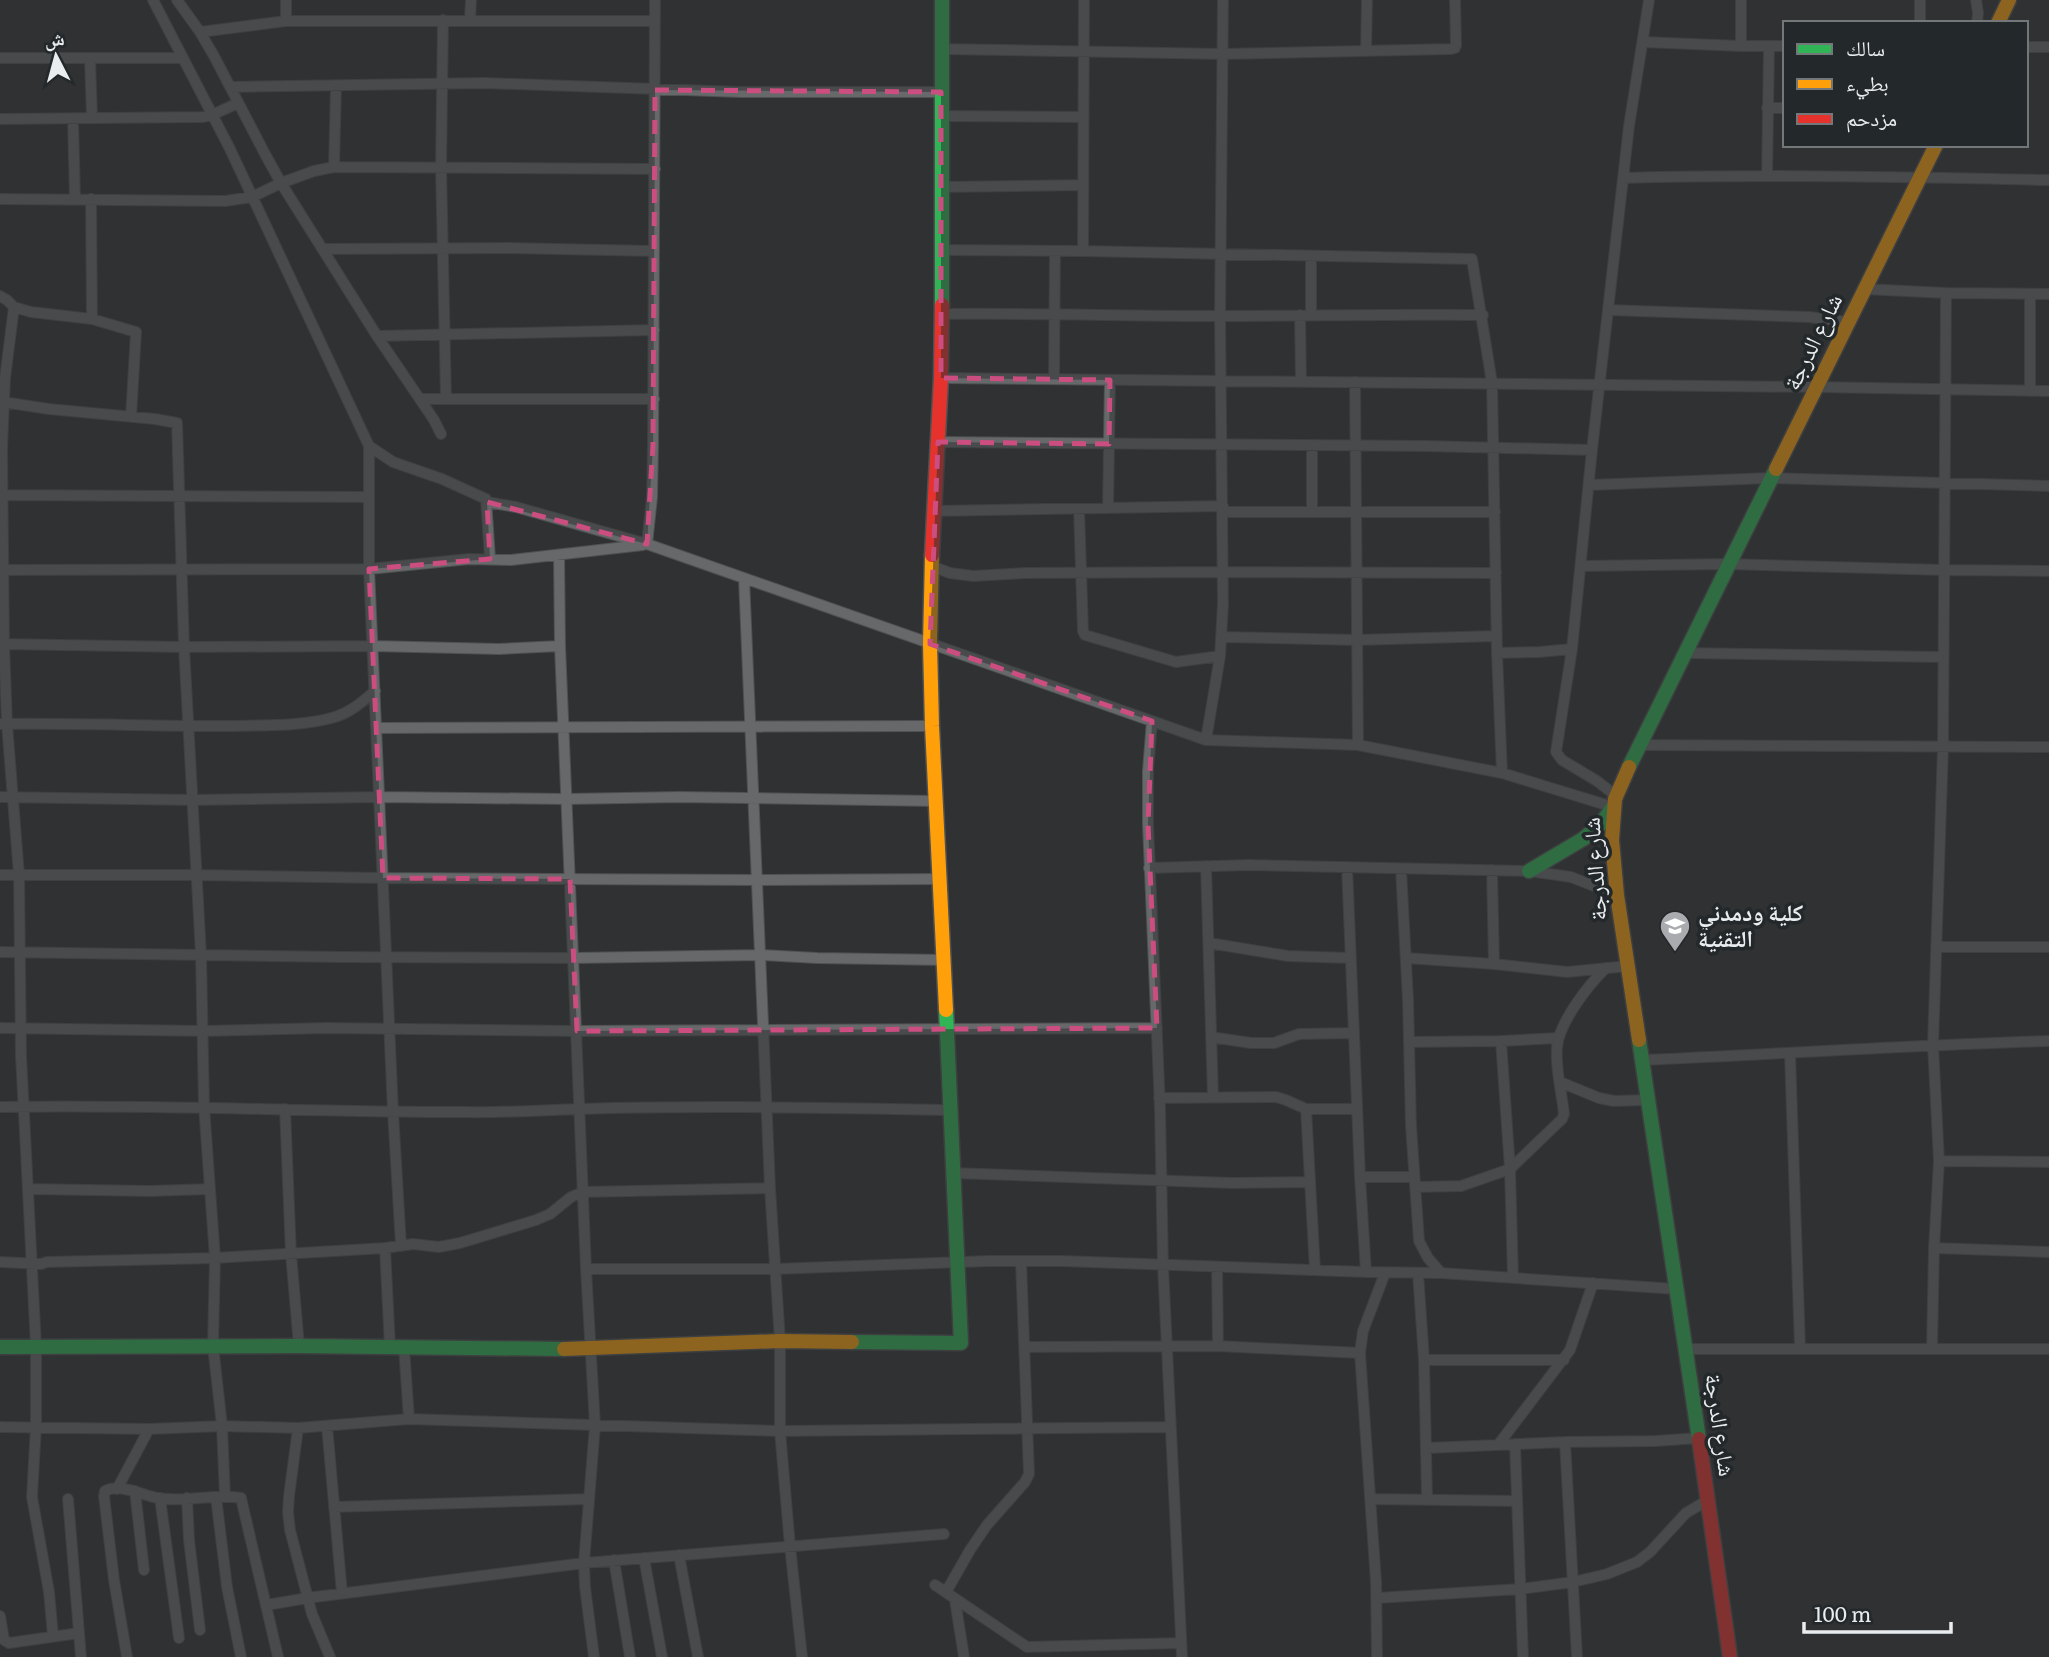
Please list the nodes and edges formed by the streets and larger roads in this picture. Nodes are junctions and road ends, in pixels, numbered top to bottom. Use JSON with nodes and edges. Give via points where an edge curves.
{"nodes":[{"id":1,"x":153,"y":0,"type":"edge"},
{"id":2,"x":177,"y":0,"type":"edge"},
{"id":3,"x":286,"y":0,"type":"edge"},
{"id":4,"x":471,"y":0,"type":"edge"},
{"id":5,"x":655,"y":0,"type":"edge"},
{"id":6,"x":942,"y":0,"type":"edge"},
{"id":7,"x":1084,"y":0,"type":"edge"},
{"id":8,"x":1223,"y":0,"type":"edge"},
{"id":9,"x":1367,"y":0,"type":"edge"},
{"id":10,"x":1455,"y":0,"type":"edge"},
{"id":11,"x":1649,"y":0,"type":"edge"},
{"id":12,"x":1741,"y":0,"type":"edge"},
{"id":13,"x":1920,"y":0,"type":"edge"},
{"id":14,"x":1976,"y":0,"type":"edge"},
{"id":15,"x":2009,"y":0,"type":"edge"},
{"id":16,"x":443,"y":20,"type":"junction"},
{"id":17,"x":470,"y":20,"type":"junction"},
{"id":18,"x":286,"y":21,"type":"junction"},
{"id":19,"x":655,"y":21,"type":"junction"},
{"id":20,"x":1920,"y":21,"type":"edge"},
{"id":21,"x":1977,"y":21,"type":"edge"},
{"id":22,"x":1999,"y":21,"type":"edge"},
{"id":23,"x":200,"y":32,"type":"junction"},
{"id":24,"x":1643,"y":42,"type":"junction"},
{"id":25,"x":1741,"y":46,"type":"junction"},
{"id":26,"x":1783,"y":46,"type":"edge"},
{"id":27,"x":1769,"y":47,"type":"junction"},
{"id":28,"x":2028,"y":47,"type":"edge"},
{"id":29,"x":2049,"y":47,"type":"edge"},
{"id":30,"x":943,"y":49,"type":"junction"},
{"id":31,"x":1084,"y":51,"type":"junction"},
{"id":32,"x":1366,"y":51,"type":"junction"},
{"id":33,"x":1223,"y":54,"type":"junction"},
{"id":34,"x":0,"y":58,"type":"edge"},
{"id":35,"x":183,"y":58,"type":"junction"},
{"id":36,"x":90,"y":59,"type":"junction"},
{"id":37,"x":440,"y":83,"type":"junction"},
{"id":38,"x":336,"y":85,"type":"junction"},
{"id":39,"x":230,"y":87,"type":"junction"},
{"id":40,"x":655,"y":90,"type":"junction"},
{"id":41,"x":942,"y":92,"type":"junction"},
{"id":42,"x":238,"y":103,"type":"junction"},
{"id":43,"x":1768,"y":108,"type":"junction"},
{"id":44,"x":1783,"y":108,"type":"edge"},
{"id":45,"x":212,"y":115,"type":"junction"},
{"id":46,"x":942,"y":116,"type":"junction"},
{"id":47,"x":1083,"y":117,"type":"junction"},
{"id":48,"x":92,"y":118,"type":"junction"},
{"id":49,"x":0,"y":119,"type":"edge"},
{"id":50,"x":73,"y":119,"type":"junction"},
{"id":51,"x":1935,"y":147,"type":"edge"},
{"id":52,"x":334,"y":167,"type":"junction"},
{"id":53,"x":441,"y":167,"type":"junction"},
{"id":54,"x":655,"y":169,"type":"junction"},
{"id":55,"x":1767,"y":176,"type":"junction"},
{"id":56,"x":1922,"y":176,"type":"junction"},
{"id":57,"x":1623,"y":178,"type":"junction"},
{"id":58,"x":2049,"y":180,"type":"edge"},
{"id":59,"x":281,"y":183,"type":"junction"},
{"id":60,"x":1082,"y":185,"type":"junction"},
{"id":61,"x":941,"y":187,"type":"junction"},
{"id":62,"x":252,"y":197,"type":"junction"},
{"id":63,"x":0,"y":199,"type":"edge"},
{"id":64,"x":75,"y":199,"type":"junction"},
{"id":65,"x":91,"y":199,"type":"junction"},
{"id":66,"x":324,"y":249,"type":"junction"},
{"id":67,"x":443,"y":249,"type":"junction"},
{"id":68,"x":942,"y":250,"type":"junction"},
{"id":69,"x":654,"y":251,"type":"junction"},
{"id":70,"x":1055,"y":251,"type":"junction"},
{"id":71,"x":1083,"y":251,"type":"junction"},
{"id":72,"x":1221,"y":253,"type":"junction"},
{"id":73,"x":1311,"y":256,"type":"junction"},
{"id":74,"x":1864,"y":289,"type":"junction"},
{"id":75,"x":1946,"y":293,"type":"junction"},
{"id":76,"x":2030,"y":294,"type":"junction"},
{"id":77,"x":2049,"y":294,"type":"edge"},
{"id":78,"x":0,"y":296,"type":"edge"},
{"id":79,"x":14,"y":307,"type":"junction"},
{"id":80,"x":1609,"y":310,"type":"junction"},
{"id":81,"x":1054,"y":313,"type":"junction"},
{"id":82,"x":942,"y":314,"type":"junction"},
{"id":83,"x":1306,"y":315,"type":"junction"},
{"id":84,"x":1483,"y":315,"type":"junction"},
{"id":85,"x":1220,"y":316,"type":"junction"},
{"id":86,"x":92,"y":319,"type":"junction"},
{"id":87,"x":1848,"y":322,"type":"junction"},
{"id":88,"x":654,"y":330,"type":"junction"},
{"id":89,"x":444,"y":334,"type":"junction"},
{"id":90,"x":377,"y":336,"type":"junction"},
{"id":91,"x":941,"y":378,"type":"junction"},
{"id":92,"x":1054,"y":379,"type":"junction"},
{"id":93,"x":1110,"y":380,"type":"junction"},
{"id":94,"x":1220,"y":380,"type":"junction"},
{"id":95,"x":1301,"y":381,"type":"junction"},
{"id":96,"x":1355,"y":382,"type":"junction"},
{"id":97,"x":1492,"y":383,"type":"junction"},
{"id":98,"x":1600,"y":384,"type":"junction"},
{"id":99,"x":1816,"y":387,"type":"junction"},
{"id":100,"x":1947,"y":390,"type":"junction"},
{"id":101,"x":2029,"y":391,"type":"junction"},
{"id":102,"x":2049,"y":391,"type":"edge"},
{"id":103,"x":421,"y":399,"type":"junction"},
{"id":104,"x":446,"y":399,"type":"junction"},
{"id":105,"x":654,"y":400,"type":"junction"},
{"id":106,"x":3,"y":402,"type":"junction"},
{"id":107,"x":131,"y":417,"type":"junction"},
{"id":108,"x":1,"y":419,"type":"edge"},
{"id":109,"x":441,"y":434,"type":"dead end"},
{"id":110,"x":938,"y":442,"type":"junction"},
{"id":111,"x":1222,"y":443,"type":"junction"},
{"id":112,"x":1109,"y":444,"type":"junction"},
{"id":113,"x":1312,"y":445,"type":"junction"},
{"id":114,"x":1355,"y":445,"type":"junction"},
{"id":115,"x":369,"y":446,"type":"junction"},
{"id":116,"x":1494,"y":447,"type":"junction"},
{"id":117,"x":1592,"y":450,"type":"junction"},
{"id":118,"x":1770,"y":478,"type":"junction"},
{"id":119,"x":1945,"y":484,"type":"junction"},
{"id":120,"x":1589,"y":485,"type":"junction"},
{"id":121,"x":2049,"y":486,"type":"edge"},
{"id":122,"x":180,"y":494,"type":"junction"},
{"id":123,"x":0,"y":495,"type":"edge"},
{"id":124,"x":368,"y":497,"type":"junction"},
{"id":125,"x":486,"y":502,"type":"junction"},
{"id":126,"x":1108,"y":508,"type":"junction"},
{"id":127,"x":1079,"y":509,"type":"junction"},
{"id":128,"x":1223,"y":509,"type":"junction"},
{"id":129,"x":934,"y":511,"type":"junction"},
{"id":130,"x":1312,"y":512,"type":"junction"},
{"id":131,"x":1356,"y":512,"type":"junction"},
{"id":132,"x":1496,"y":512,"type":"junction"},
{"id":133,"x":647,"y":544,"type":"junction"},
{"id":134,"x":559,"y":555,"type":"junction"},
{"id":135,"x":490,"y":559,"type":"junction"},
{"id":136,"x":1728,"y":564,"type":"junction"},
{"id":137,"x":931,"y":566,"type":"junction"},
{"id":138,"x":1581,"y":566,"type":"junction"},
{"id":139,"x":182,"y":569,"type":"junction"},
{"id":140,"x":369,"y":569,"type":"junction"},
{"id":141,"x":1,"y":570,"type":"edge"},
{"id":142,"x":1944,"y":570,"type":"junction"},
{"id":143,"x":2049,"y":570,"type":"edge"},
{"id":144,"x":1224,"y":572,"type":"junction"},
{"id":145,"x":1082,"y":573,"type":"junction"},
{"id":146,"x":1496,"y":573,"type":"junction"},
{"id":147,"x":1357,"y":574,"type":"junction"},
{"id":148,"x":744,"y":578,"type":"junction"},
{"id":149,"x":1496,"y":636,"type":"junction"},
{"id":150,"x":1222,"y":637,"type":"junction"},
{"id":151,"x":1357,"y":640,"type":"junction"},
{"id":152,"x":2,"y":644,"type":"edge"},
{"id":153,"x":930,"y":644,"type":"junction"},
{"id":154,"x":373,"y":646,"type":"junction"},
{"id":155,"x":560,"y":646,"type":"junction"},
{"id":156,"x":184,"y":648,"type":"junction"},
{"id":157,"x":1572,"y":649,"type":"junction"},
{"id":158,"x":1497,"y":653,"type":"junction"},
{"id":159,"x":1686,"y":653,"type":"junction"},
{"id":160,"x":1220,"y":656,"type":"junction"},
{"id":161,"x":1942,"y":657,"type":"junction"},
{"id":162,"x":375,"y":691,"type":"junction"},
{"id":163,"x":1152,"y":721,"type":"junction"},
{"id":164,"x":4,"y":724,"type":"edge"},
{"id":165,"x":189,"y":726,"type":"junction"},
{"id":166,"x":565,"y":726,"type":"junction"},
{"id":167,"x":932,"y":726,"type":"junction"},
{"id":168,"x":750,"y":727,"type":"junction"},
{"id":169,"x":377,"y":728,"type":"junction"},
{"id":170,"x":1206,"y":740,"type":"junction"},
{"id":171,"x":1359,"y":745,"type":"junction"},
{"id":172,"x":1640,"y":745,"type":"junction"},
{"id":173,"x":1943,"y":747,"type":"junction"},
{"id":174,"x":2049,"y":747,"type":"edge"},
{"id":175,"x":1502,"y":773,"type":"junction"},
{"id":176,"x":0,"y":797,"type":"edge"},
{"id":177,"x":12,"y":797,"type":"junction"},
{"id":178,"x":380,"y":797,"type":"junction"},
{"id":179,"x":567,"y":799,"type":"junction"},
{"id":180,"x":754,"y":799,"type":"junction"},
{"id":181,"x":193,"y":800,"type":"junction"},
{"id":182,"x":935,"y":801,"type":"junction"},
{"id":183,"x":1614,"y":801,"type":"junction"},
{"id":184,"x":1206,"y":866,"type":"junction"},
{"id":185,"x":1347,"y":867,"type":"junction"},
{"id":186,"x":1149,"y":868,"type":"junction"},
{"id":187,"x":1401,"y":869,"type":"junction"},
{"id":188,"x":1492,"y":870,"type":"junction"},
{"id":189,"x":1529,"y":871,"type":"junction"},
{"id":190,"x":0,"y":875,"type":"edge"},
{"id":191,"x":19,"y":875,"type":"junction"},
{"id":192,"x":198,"y":875,"type":"junction"},
{"id":193,"x":383,"y":878,"type":"junction"},
{"id":194,"x":570,"y":879,"type":"junction"},
{"id":195,"x":941,"y":879,"type":"junction"},
{"id":196,"x":757,"y":880,"type":"junction"},
{"id":197,"x":1617,"y":895,"type":"junction"},
{"id":198,"x":1209,"y":943,"type":"junction"},
{"id":199,"x":1936,"y":947,"type":"junction"},
{"id":200,"x":2049,"y":947,"type":"edge"},
{"id":201,"x":20,"y":951,"type":"junction"},
{"id":202,"x":0,"y":952,"type":"edge"},
{"id":203,"x":760,"y":954,"type":"junction"},
{"id":204,"x":201,"y":955,"type":"junction"},
{"id":205,"x":386,"y":957,"type":"junction"},
{"id":206,"x":574,"y":958,"type":"junction"},
{"id":207,"x":1350,"y":958,"type":"junction"},
{"id":208,"x":1406,"y":958,"type":"junction"},
{"id":209,"x":944,"y":960,"type":"junction"},
{"id":210,"x":1494,"y":964,"type":"junction"},
{"id":211,"x":1628,"y":965,"type":"junction"},
{"id":212,"x":1606,"y":968,"type":"junction"},
{"id":213,"x":1157,"y":1027,"type":"junction"},
{"id":214,"x":0,"y":1028,"type":"edge"},
{"id":215,"x":20,"y":1028,"type":"junction"},
{"id":216,"x":389,"y":1028,"type":"junction"},
{"id":217,"x":764,"y":1030,"type":"junction"},
{"id":218,"x":947,"y":1030,"type":"junction"},
{"id":219,"x":204,"y":1031,"type":"junction"},
{"id":220,"x":577,"y":1031,"type":"junction"},
{"id":221,"x":1354,"y":1032,"type":"junction"},
{"id":222,"x":1211,"y":1037,"type":"junction"},
{"id":223,"x":1558,"y":1038,"type":"junction"},
{"id":224,"x":1501,"y":1041,"type":"junction"},
{"id":225,"x":2049,"y":1041,"type":"edge"},
{"id":226,"x":1409,"y":1042,"type":"junction"},
{"id":227,"x":1933,"y":1045,"type":"junction"},
{"id":228,"x":1790,"y":1054,"type":"junction"},
{"id":229,"x":1642,"y":1060,"type":"junction"},
{"id":230,"x":1560,"y":1082,"type":"junction"},
{"id":231,"x":1213,"y":1097,"type":"junction"},
{"id":232,"x":1159,"y":1098,"type":"junction"},
{"id":233,"x":1647,"y":1100,"type":"junction"},
{"id":234,"x":204,"y":1106,"type":"junction"},
{"id":235,"x":0,"y":1107,"type":"edge"},
{"id":236,"x":24,"y":1107,"type":"junction"},
{"id":237,"x":767,"y":1107,"type":"junction"},
{"id":238,"x":285,"y":1109,"type":"junction"},
{"id":239,"x":580,"y":1109,"type":"junction"},
{"id":240,"x":1306,"y":1109,"type":"junction"},
{"id":241,"x":1357,"y":1109,"type":"junction"},
{"id":242,"x":950,"y":1110,"type":"junction"},
{"id":243,"x":393,"y":1112,"type":"junction"},
{"id":244,"x":1939,"y":1161,"type":"junction"},
{"id":245,"x":2049,"y":1162,"type":"edge"},
{"id":246,"x":1510,"y":1169,"type":"junction"},
{"id":247,"x":953,"y":1173,"type":"junction"},
{"id":248,"x":1360,"y":1177,"type":"junction"},
{"id":249,"x":1161,"y":1179,"type":"junction"},
{"id":250,"x":1310,"y":1182,"type":"junction"},
{"id":251,"x":1415,"y":1182,"type":"junction"},
{"id":252,"x":770,"y":1188,"type":"junction"},
{"id":253,"x":29,"y":1189,"type":"junction"},
{"id":254,"x":210,"y":1189,"type":"junction"},
{"id":255,"x":583,"y":1192,"type":"junction"},
{"id":256,"x":401,"y":1245,"type":"junction"},
{"id":257,"x":385,"y":1248,"type":"junction"},
{"id":258,"x":1934,"y":1248,"type":"junction"},
{"id":259,"x":2049,"y":1252,"type":"edge"},
{"id":260,"x":291,"y":1254,"type":"junction"},
{"id":261,"x":215,"y":1258,"type":"junction"},
{"id":262,"x":1021,"y":1261,"type":"junction"},
{"id":263,"x":0,"y":1262,"type":"edge"},
{"id":264,"x":956,"y":1263,"type":"junction"},
{"id":265,"x":33,"y":1264,"type":"junction"},
{"id":266,"x":1163,"y":1266,"type":"junction"},
{"id":267,"x":1217,"y":1268,"type":"junction"},
{"id":268,"x":586,"y":1269,"type":"junction"},
{"id":269,"x":775,"y":1269,"type":"junction"},
{"id":270,"x":1315,"y":1270,"type":"junction"},
{"id":271,"x":1366,"y":1272,"type":"junction"},
{"id":272,"x":1385,"y":1273,"type":"junction"},
{"id":273,"x":1418,"y":1273,"type":"junction"},
{"id":274,"x":1441,"y":1273,"type":"junction"},
{"id":275,"x":1513,"y":1277,"type":"junction"},
{"id":276,"x":1593,"y":1283,"type":"junction"},
{"id":277,"x":1676,"y":1289,"type":"junction"},
{"id":278,"x":780,"y":1341,"type":"junction"},
{"id":279,"x":36,"y":1346,"type":"junction"},
{"id":280,"x":213,"y":1346,"type":"junction"},
{"id":281,"x":299,"y":1346,"type":"junction"},
{"id":282,"x":1167,"y":1346,"type":"junction"},
{"id":283,"x":1218,"y":1346,"type":"junction"},
{"id":284,"x":0,"y":1347,"type":"edge"},
{"id":285,"x":397,"y":1347,"type":"junction"},
{"id":286,"x":1025,"y":1347,"type":"junction"},
{"id":287,"x":1800,"y":1348,"type":"junction"},
{"id":288,"x":1932,"y":1348,"type":"junction"},
{"id":289,"x":591,"y":1349,"type":"junction"},
{"id":290,"x":1686,"y":1349,"type":"junction"},
{"id":291,"x":2049,"y":1349,"type":"edge"},
{"id":292,"x":1360,"y":1353,"type":"junction"},
{"id":293,"x":1423,"y":1360,"type":"junction"},
{"id":294,"x":1564,"y":1360,"type":"junction"},
{"id":295,"x":410,"y":1419,"type":"junction"},
{"id":296,"x":595,"y":1425,"type":"junction"},
{"id":297,"x":36,"y":1426,"type":"junction"},
{"id":298,"x":222,"y":1426,"type":"junction"},
{"id":299,"x":327,"y":1426,"type":"junction"},
{"id":300,"x":0,"y":1427,"type":"edge"},
{"id":301,"x":1170,"y":1427,"type":"junction"},
{"id":302,"x":298,"y":1428,"type":"junction"},
{"id":303,"x":1028,"y":1428,"type":"junction"},
{"id":304,"x":149,"y":1429,"type":"junction"},
{"id":305,"x":780,"y":1431,"type":"junction"},
{"id":306,"x":1699,"y":1438,"type":"junction"},
{"id":307,"x":1565,"y":1442,"type":"junction"},
{"id":308,"x":1498,"y":1444,"type":"junction"},
{"id":309,"x":1515,"y":1444,"type":"junction"},
{"id":310,"x":1426,"y":1448,"type":"junction"},
{"id":311,"x":117,"y":1489,"type":"junction"},
{"id":312,"x":135,"y":1491,"type":"junction"},
{"id":313,"x":220,"y":1497,"type":"junction"},
{"id":314,"x":160,"y":1498,"type":"junction"},
{"id":315,"x":187,"y":1498,"type":"junction"},
{"id":316,"x":68,"y":1499,"type":"dead end"},
{"id":317,"x":589,"y":1499,"type":"junction"},
{"id":318,"x":1371,"y":1499,"type":"junction"},
{"id":319,"x":1427,"y":1499,"type":"junction"},
{"id":320,"x":1708,"y":1500,"type":"junction"},
{"id":321,"x":1517,"y":1501,"type":"junction"},
{"id":322,"x":334,"y":1507,"type":"junction"},
{"id":323,"x":944,"y":1534,"type":"dead end"},
{"id":324,"x":789,"y":1546,"type":"junction"},
{"id":325,"x":679,"y":1555,"type":"junction"},
{"id":326,"x":644,"y":1558,"type":"junction"},
{"id":327,"x":614,"y":1560,"type":"junction"},
{"id":328,"x":584,"y":1563,"type":"junction"},
{"id":329,"x":144,"y":1570,"type":"dead end"},
{"id":330,"x":1573,"y":1582,"type":"junction"},
{"id":331,"x":935,"y":1585,"type":"dead end"},
{"id":332,"x":1520,"y":1589,"type":"junction"},
{"id":333,"x":946,"y":1592,"type":"junction"},
{"id":334,"x":342,"y":1593,"type":"junction"},
{"id":335,"x":307,"y":1598,"type":"junction"},
{"id":336,"x":1377,"y":1598,"type":"junction"},
{"id":337,"x":956,"y":1600,"type":"junction"},
{"id":338,"x":267,"y":1605,"type":"junction"},
{"id":339,"x":0,"y":1616,"type":"edge"},
{"id":340,"x":200,"y":1630,"type":"dead end"},
{"id":341,"x":79,"y":1633,"type":"junction"},
{"id":342,"x":53,"y":1636,"type":"junction"},
{"id":343,"x":179,"y":1638,"type":"dead end"},
{"id":344,"x":1181,"y":1643,"type":"junction"},
{"id":345,"x":1027,"y":1652,"type":"edge"},
{"id":346,"x":81,"y":1657,"type":"edge"},
{"id":347,"x":127,"y":1657,"type":"edge"},
{"id":348,"x":241,"y":1657,"type":"edge"},
{"id":349,"x":278,"y":1657,"type":"edge"},
{"id":350,"x":330,"y":1657,"type":"edge"},
{"id":351,"x":594,"y":1657,"type":"edge"},
{"id":352,"x":630,"y":1657,"type":"edge"},
{"id":353,"x":662,"y":1657,"type":"edge"},
{"id":354,"x":698,"y":1657,"type":"edge"},
{"id":355,"x":802,"y":1657,"type":"edge"},
{"id":356,"x":964,"y":1657,"type":"edge"},
{"id":357,"x":1182,"y":1657,"type":"edge"},
{"id":358,"x":1377,"y":1657,"type":"edge"},
{"id":359,"x":1523,"y":1657,"type":"edge"},
{"id":360,"x":1577,"y":1657,"type":"edge"},
{"id":361,"x":1730,"y":1657,"type":"edge"}],
"edges":[{"from":1,"to":35,"type":"street"},
{"from":2,"to":23,"type":"street"},
{"from":3,"to":18,"type":"street"},
{"from":4,"to":17,"type":"street"},
{"from":5,"to":19,"type":"street"},
{"from":6,"to":30,"type":"street"},
{"from":7,"to":31,"type":"street"},
{"from":8,"to":33,"type":"street"},
{"from":9,"to":32,"type":"street"},
{"from":10,"to":32,"type":"street","via":[[1455,48]]},
{"from":11,"to":24,"type":"street"},
{"from":12,"to":25,"type":"street"},
{"from":13,"to":20,"type":"street"},
{"from":14,"to":21,"type":"street"},
{"from":15,"to":22,"type":"street"},
{"from":16,"to":17,"type":"street"},
{"from":16,"to":18,"type":"street"},
{"from":16,"to":37,"type":"street"},
{"from":17,"to":19,"type":"street"},
{"from":18,"to":23,"type":"street"},
{"from":19,"to":40,"type":"street"},
{"from":23,"to":39,"type":"street"},
{"from":24,"to":25,"type":"street"},
{"from":24,"to":57,"type":"street"},
{"from":25,"to":27,"type":"street"},
{"from":26,"to":27,"type":"street"},
{"from":27,"to":43,"type":"street"},
{"from":28,"to":29,"type":"street"},
{"from":30,"to":31,"type":"street"},
{"from":30,"to":41,"type":"street"},
{"from":31,"to":33,"type":"street"},
{"from":31,"to":47,"type":"street"},
{"from":32,"to":33,"type":"street"},
{"from":33,"to":72,"type":"street"},
{"from":34,"to":36,"type":"street"},
{"from":35,"to":36,"type":"street"},
{"from":35,"to":45,"type":"street"},
{"from":36,"to":48,"type":"street"},
{"from":37,"to":38,"type":"street"},
{"from":37,"to":40,"type":"street"},
{"from":37,"to":53,"type":"street"},
{"from":38,"to":39,"type":"street"},
{"from":38,"to":52,"type":"street"},
{"from":39,"to":42,"type":"street"},
{"from":40,"to":41,"type":"street"},
{"from":40,"to":54,"type":"street"},
{"from":41,"to":46,"type":"street"},
{"from":42,"to":45,"type":"street"},
{"from":42,"to":59,"type":"street"},
{"from":43,"to":44,"type":"street"},
{"from":43,"to":55,"type":"street"},
{"from":45,"to":48,"type":"street"},
{"from":45,"to":62,"type":"street"},
{"from":46,"to":47,"type":"street"},
{"from":46,"to":61,"type":"street"},
{"from":47,"to":60,"type":"street"},
{"from":48,"to":50,"type":"street"},
{"from":49,"to":50,"type":"street"},
{"from":50,"to":64,"type":"street"},
{"from":51,"to":56,"type":"street","name":"شارع الدرجة"},
{"from":52,"to":53,"type":"street"},
{"from":52,"to":59,"type":"street"},
{"from":53,"to":54,"type":"street"},
{"from":53,"to":67,"type":"street"},
{"from":54,"to":69,"type":"street"},
{"from":55,"to":56,"type":"street"},
{"from":55,"to":57,"type":"street"},
{"from":56,"to":58,"type":"street"},
{"from":56,"to":74,"type":"street","name":"شارع الدرجة"},
{"from":57,"to":80,"type":"street"},
{"from":59,"to":62,"type":"street"},
{"from":59,"to":66,"type":"street"},
{"from":60,"to":61,"type":"street"},
{"from":60,"to":71,"type":"street"},
{"from":61,"to":68,"type":"street"},
{"from":62,"to":65,"type":"street","via":[[225,201]]},
{"from":62,"to":115,"type":"street"},
{"from":63,"to":64,"type":"street"},
{"from":64,"to":65,"type":"street"},
{"from":65,"to":86,"type":"street"},
{"from":66,"to":67,"type":"street"},
{"from":66,"to":90,"type":"street"},
{"from":67,"to":69,"type":"street"},
{"from":67,"to":89,"type":"street"},
{"from":68,"to":70,"type":"street"},
{"from":68,"to":82,"type":"street"},
{"from":69,"to":88,"type":"street"},
{"from":70,"to":71,"type":"street"},
{"from":70,"to":81,"type":"street"},
{"from":71,"to":72,"type":"street"},
{"from":72,"to":73,"type":"street"},
{"from":72,"to":85,"type":"street"},
{"from":73,"to":83,"type":"street"},
{"from":73,"to":84,"type":"street","via":[[1472,259]]},
{"from":74,"to":75,"type":"street"},
{"from":74,"to":87,"type":"street","name":"شارع الدرجة"},
{"from":75,"to":76,"type":"street"},
{"from":75,"to":100,"type":"street"},
{"from":76,"to":77,"type":"street"},
{"from":76,"to":101,"type":"street"},
{"from":78,"to":79,"type":"street"},
{"from":79,"to":86,"type":"street"},
{"from":79,"to":106,"type":"street"},
{"from":80,"to":87,"type":"street"},
{"from":80,"to":98,"type":"street"},
{"from":81,"to":82,"type":"street"},
{"from":81,"to":85,"type":"street"},
{"from":81,"to":92,"type":"street"},
{"from":82,"to":91,"type":"street"},
{"from":83,"to":84,"type":"street"},
{"from":83,"to":85,"type":"street"},
{"from":83,"to":95,"type":"street"},
{"from":84,"to":97,"type":"street"},
{"from":85,"to":94,"type":"street"},
{"from":86,"to":107,"type":"street","via":[[136,332]]},
{"from":87,"to":99,"type":"street","name":"شارع الدرجة"},
{"from":88,"to":89,"type":"street"},
{"from":88,"to":105,"type":"street"},
{"from":89,"to":90,"type":"street"},
{"from":89,"to":104,"type":"street"},
{"from":90,"to":103,"type":"street"},
{"from":91,"to":92,"type":"street"},
{"from":91,"to":110,"type":"street"},
{"from":92,"to":93,"type":"street"},
{"from":93,"to":94,"type":"street"},
{"from":93,"to":112,"type":"street"},
{"from":94,"to":95,"type":"street"},
{"from":94,"to":111,"type":"street"},
{"from":95,"to":96,"type":"street"},
{"from":96,"to":97,"type":"street"},
{"from":96,"to":114,"type":"street"},
{"from":97,"to":98,"type":"street"},
{"from":97,"to":116,"type":"street"},
{"from":98,"to":99,"type":"street"},
{"from":98,"to":117,"type":"street"},
{"from":99,"to":100,"type":"street"},
{"from":99,"to":118,"type":"street","name":"شارع الدرجة"},
{"from":100,"to":101,"type":"street"},
{"from":100,"to":119,"type":"street"},
{"from":101,"to":102,"type":"street"},
{"from":103,"to":104,"type":"street"},
{"from":103,"to":109,"type":"street"},
{"from":104,"to":105,"type":"street"},
{"from":105,"to":133,"type":"street"},
{"from":106,"to":107,"type":"street"},
{"from":106,"to":108,"type":"street"},
{"from":107,"to":122,"type":"street","via":[[177,423]]},
{"from":108,"to":123,"type":"street"},
{"from":110,"to":112,"type":"street"},
{"from":110,"to":129,"type":"street"},
{"from":111,"to":112,"type":"street"},
{"from":111,"to":113,"type":"street"},
{"from":111,"to":128,"type":"street"},
{"from":112,"to":126,"type":"street"},
{"from":113,"to":114,"type":"street"},
{"from":113,"to":130,"type":"street"},
{"from":114,"to":116,"type":"street"},
{"from":114,"to":131,"type":"street"},
{"from":115,"to":124,"type":"street"},
{"from":115,"to":125,"type":"street","via":[[393,462],[483,496]]},
{"from":116,"to":117,"type":"street"},
{"from":116,"to":132,"type":"street"},
{"from":117,"to":120,"type":"street"},
{"from":118,"to":119,"type":"street"},
{"from":118,"to":120,"type":"street"},
{"from":118,"to":136,"type":"street","name":"شارع الدرجة"},
{"from":119,"to":121,"type":"street"},
{"from":119,"to":142,"type":"street"},
{"from":120,"to":138,"type":"street"},
{"from":122,"to":123,"type":"street"},
{"from":122,"to":124,"type":"street"},
{"from":122,"to":139,"type":"street"},
{"from":123,"to":141,"type":"street"},
{"from":124,"to":140,"type":"street"},
{"from":125,"to":133,"type":"street"},
{"from":125,"to":135,"type":"street"},
{"from":126,"to":127,"type":"street"},
{"from":126,"to":128,"type":"street"},
{"from":127,"to":129,"type":"street"},
{"from":127,"to":145,"type":"street"},
{"from":128,"to":130,"type":"street"},
{"from":128,"to":144,"type":"street"},
{"from":129,"to":137,"type":"street"},
{"from":130,"to":131,"type":"street"},
{"from":131,"to":132,"type":"street"},
{"from":131,"to":147,"type":"street"},
{"from":132,"to":146,"type":"street"},
{"from":133,"to":134,"type":"street"},
{"from":133,"to":148,"type":"street"},
{"from":134,"to":135,"type":"street"},
{"from":134,"to":155,"type":"street"},
{"from":135,"to":140,"type":"street"},
{"from":136,"to":138,"type":"street"},
{"from":136,"to":142,"type":"street"},
{"from":136,"to":159,"type":"street","name":"شارع الدرجة"},
{"from":137,"to":145,"type":"street","via":[[973,576]]},
{"from":137,"to":153,"type":"street"},
{"from":138,"to":157,"type":"street"},
{"from":139,"to":140,"type":"street"},
{"from":139,"to":141,"type":"street"},
{"from":139,"to":156,"type":"street"},
{"from":140,"to":154,"type":"street"},
{"from":141,"to":152,"type":"street"},
{"from":142,"to":143,"type":"street"},
{"from":142,"to":161,"type":"street"},
{"from":144,"to":145,"type":"street"},
{"from":144,"to":147,"type":"street"},
{"from":144,"to":150,"type":"street"},
{"from":145,"to":160,"type":"street","via":[[1083,631],[1089,637],[1176,662]]},
{"from":146,"to":147,"type":"street"},
{"from":146,"to":149,"type":"street"},
{"from":147,"to":151,"type":"street"},
{"from":148,"to":153,"type":"street"},
{"from":148,"to":168,"type":"street"},
{"from":149,"to":151,"type":"street"},
{"from":149,"to":158,"type":"street"},
{"from":150,"to":151,"type":"street"},
{"from":150,"to":160,"type":"street"},
{"from":151,"to":171,"type":"street"},
{"from":152,"to":156,"type":"street"},
{"from":152,"to":164,"type":"street"},
{"from":153,"to":163,"type":"street"},
{"from":153,"to":167,"type":"street"},
{"from":154,"to":155,"type":"street"},
{"from":154,"to":156,"type":"street"},
{"from":154,"to":162,"type":"street"},
{"from":155,"to":166,"type":"street"},
{"from":156,"to":165,"type":"street"},
{"from":157,"to":158,"type":"street"},
{"from":157,"to":183,"type":"street","via":[[1556,752],[1597,781]]},
{"from":158,"to":175,"type":"street"},
{"from":159,"to":161,"type":"street"},
{"from":159,"to":172,"type":"street","name":"شارع الدرجة"},
{"from":160,"to":170,"type":"street"},
{"from":161,"to":173,"type":"street"},
{"from":162,"to":165,"type":"street","via":[[354,709],[312,722]]},
{"from":162,"to":169,"type":"street"},
{"from":163,"to":170,"type":"street"},
{"from":163,"to":186,"type":"street"},
{"from":164,"to":165,"type":"street"},
{"from":164,"to":177,"type":"street"},
{"from":165,"to":181,"type":"street"},
{"from":166,"to":168,"type":"street"},
{"from":166,"to":169,"type":"street"},
{"from":166,"to":179,"type":"street"},
{"from":167,"to":168,"type":"street"},
{"from":167,"to":182,"type":"street"},
{"from":168,"to":180,"type":"street"},
{"from":169,"to":178,"type":"street"},
{"from":170,"to":171,"type":"street"},
{"from":171,"to":175,"type":"street"},
{"from":172,"to":173,"type":"street"},
{"from":172,"to":183,"type":"street","name":"شارع الدرجة"},
{"from":173,"to":174,"type":"street"},
{"from":173,"to":199,"type":"street"},
{"from":175,"to":183,"type":"street"},
{"from":176,"to":177,"type":"street"},
{"from":177,"to":181,"type":"street"},
{"from":177,"to":191,"type":"street"},
{"from":178,"to":179,"type":"street"},
{"from":178,"to":181,"type":"street"},
{"from":178,"to":193,"type":"street"},
{"from":179,"to":180,"type":"street"},
{"from":179,"to":194,"type":"street"},
{"from":180,"to":182,"type":"street"},
{"from":180,"to":196,"type":"street"},
{"from":181,"to":192,"type":"street"},
{"from":182,"to":195,"type":"street"},
{"from":183,"to":189,"type":"street","via":[[1600,825],[1583,839]]},
{"from":183,"to":197,"type":"street","name":"شارع الدرجة"},
{"from":184,"to":185,"type":"street"},
{"from":184,"to":186,"type":"street"},
{"from":184,"to":198,"type":"street"},
{"from":185,"to":187,"type":"street"},
{"from":185,"to":207,"type":"street"},
{"from":186,"to":213,"type":"street"},
{"from":187,"to":188,"type":"street"},
{"from":187,"to":208,"type":"street"},
{"from":188,"to":189,"type":"street"},
{"from":188,"to":210,"type":"street"},
{"from":189,"to":197,"type":"street","via":[[1571,877]]},
{"from":190,"to":191,"type":"street"},
{"from":191,"to":192,"type":"street"},
{"from":191,"to":201,"type":"street"},
{"from":192,"to":193,"type":"street"},
{"from":192,"to":204,"type":"street"},
{"from":193,"to":194,"type":"street"},
{"from":193,"to":205,"type":"street"},
{"from":194,"to":196,"type":"street"},
{"from":194,"to":206,"type":"street"},
{"from":195,"to":196,"type":"street"},
{"from":195,"to":209,"type":"street"},
{"from":196,"to":203,"type":"street"},
{"from":197,"to":211,"type":"street","name":"شارع الدرجة"},
{"from":198,"to":207,"type":"street","via":[[1288,956]]},
{"from":198,"to":222,"type":"street"},
{"from":199,"to":200,"type":"street"},
{"from":199,"to":227,"type":"street"},
{"from":201,"to":202,"type":"street"},
{"from":201,"to":204,"type":"street"},
{"from":201,"to":215,"type":"street"},
{"from":203,"to":206,"type":"street"},
{"from":203,"to":209,"type":"street"},
{"from":203,"to":217,"type":"street"},
{"from":204,"to":205,"type":"street"},
{"from":204,"to":219,"type":"street"},
{"from":205,"to":206,"type":"street"},
{"from":205,"to":216,"type":"street"},
{"from":206,"to":220,"type":"street"},
{"from":207,"to":221,"type":"street"},
{"from":208,"to":210,"type":"street"},
{"from":208,"to":226,"type":"street"},
{"from":209,"to":218,"type":"street"},
{"from":210,"to":212,"type":"street","via":[[1567,972]]},
{"from":211,"to":212,"type":"street"},
{"from":211,"to":229,"type":"street","name":"شارع الدرجة"},
{"from":212,"to":223,"type":"street","via":[[1582,994]]},
{"from":213,"to":218,"type":"street"},
{"from":213,"to":232,"type":"street"},
{"from":214,"to":215,"type":"street"},
{"from":215,"to":219,"type":"street"},
{"from":215,"to":236,"type":"street"},
{"from":216,"to":219,"type":"street"},
{"from":216,"to":220,"type":"street"},
{"from":216,"to":243,"type":"street"},
{"from":217,"to":218,"type":"street"},
{"from":217,"to":220,"type":"street"},
{"from":217,"to":237,"type":"street"},
{"from":218,"to":242,"type":"street"},
{"from":219,"to":234,"type":"street"},
{"from":220,"to":239,"type":"street"},
{"from":221,"to":222,"type":"street","via":[[1299,1034],[1274,1043]]},
{"from":221,"to":241,"type":"street"},
{"from":222,"to":231,"type":"street"},
{"from":223,"to":224,"type":"street"},
{"from":223,"to":230,"type":"street"},
{"from":224,"to":226,"type":"street"},
{"from":224,"to":246,"type":"street"},
{"from":225,"to":227,"type":"street"},
{"from":226,"to":251,"type":"street"},
{"from":227,"to":228,"type":"street"},
{"from":227,"to":244,"type":"street"},
{"from":228,"to":229,"type":"street"},
{"from":228,"to":287,"type":"street"},
{"from":229,"to":233,"type":"street","name":"شارع الدرجة"},
{"from":230,"to":233,"type":"street","via":[[1599,1098]]},
{"from":230,"to":246,"type":"street","via":[[1564,1117]]},
{"from":231,"to":232,"type":"street"},
{"from":231,"to":240,"type":"street","via":[[1276,1097]]},
{"from":232,"to":249,"type":"street"},
{"from":233,"to":277,"type":"street","name":"شارع الدرجة"},
{"from":234,"to":236,"type":"street"},
{"from":234,"to":238,"type":"street"},
{"from":234,"to":254,"type":"street"},
{"from":235,"to":236,"type":"street"},
{"from":236,"to":253,"type":"street"},
{"from":237,"to":239,"type":"street"},
{"from":237,"to":242,"type":"street"},
{"from":237,"to":252,"type":"street"},
{"from":238,"to":243,"type":"street"},
{"from":238,"to":260,"type":"street"},
{"from":239,"to":243,"type":"street"},
{"from":239,"to":255,"type":"street"},
{"from":240,"to":241,"type":"street"},
{"from":240,"to":250,"type":"street"},
{"from":241,"to":248,"type":"street"},
{"from":242,"to":247,"type":"street"},
{"from":243,"to":256,"type":"street"},
{"from":244,"to":245,"type":"street"},
{"from":244,"to":258,"type":"street"},
{"from":246,"to":251,"type":"street","via":[[1461,1186]]},
{"from":246,"to":275,"type":"street"},
{"from":247,"to":249,"type":"street"},
{"from":247,"to":264,"type":"street"},
{"from":248,"to":251,"type":"street"},
{"from":248,"to":271,"type":"street"},
{"from":249,"to":250,"type":"street"},
{"from":249,"to":266,"type":"street"},
{"from":250,"to":270,"type":"street"},
{"from":251,"to":274,"type":"street","via":[[1419,1241]]},
{"from":252,"to":255,"type":"street"},
{"from":252,"to":269,"type":"street"},
{"from":253,"to":254,"type":"street"},
{"from":253,"to":265,"type":"street"},
{"from":254,"to":261,"type":"street"},
{"from":255,"to":256,"type":"street","via":[[536,1220],[460,1243]]},
{"from":255,"to":268,"type":"street"},
{"from":256,"to":257,"type":"street"},
{"from":257,"to":260,"type":"street"},
{"from":257,"to":285,"type":"street"},
{"from":258,"to":259,"type":"street"},
{"from":258,"to":288,"type":"street"},
{"from":260,"to":261,"type":"street"},
{"from":260,"to":281,"type":"street"},
{"from":261,"to":265,"type":"street"},
{"from":261,"to":280,"type":"street"},
{"from":262,"to":264,"type":"street"},
{"from":262,"to":266,"type":"street"},
{"from":262,"to":286,"type":"street"},
{"from":263,"to":265,"type":"street"},
{"from":264,"to":269,"type":"street"},
{"from":264,"to":278,"type":"street","via":[[961,1343]]},
{"from":265,"to":279,"type":"street"},
{"from":266,"to":267,"type":"street"},
{"from":266,"to":282,"type":"street"},
{"from":267,"to":270,"type":"street"},
{"from":267,"to":283,"type":"street"},
{"from":268,"to":269,"type":"street"},
{"from":268,"to":289,"type":"street"},
{"from":269,"to":278,"type":"street"},
{"from":270,"to":271,"type":"street"},
{"from":271,"to":272,"type":"street"},
{"from":272,"to":273,"type":"street"},
{"from":272,"to":292,"type":"street","via":[[1363,1331]]},
{"from":273,"to":274,"type":"street"},
{"from":273,"to":293,"type":"street"},
{"from":274,"to":275,"type":"street"},
{"from":275,"to":276,"type":"street"},
{"from":276,"to":277,"type":"street"},
{"from":276,"to":294,"type":"street"},
{"from":277,"to":290,"type":"street","name":"شارع الدرجة"},
{"from":278,"to":289,"type":"street"},
{"from":278,"to":305,"type":"street"},
{"from":279,"to":280,"type":"street"},
{"from":279,"to":284,"type":"street"},
{"from":279,"to":297,"type":"street"},
{"from":280,"to":281,"type":"street"},
{"from":280,"to":298,"type":"street"},
{"from":281,"to":285,"type":"street"},
{"from":282,"to":283,"type":"street"},
{"from":282,"to":286,"type":"street"},
{"from":282,"to":301,"type":"street"},
{"from":283,"to":292,"type":"street"},
{"from":285,"to":289,"type":"street"},
{"from":285,"to":295,"type":"street"},
{"from":286,"to":303,"type":"street"},
{"from":287,"to":288,"type":"street"},
{"from":287,"to":290,"type":"street"},
{"from":288,"to":291,"type":"street"},
{"from":289,"to":296,"type":"street"},
{"from":290,"to":306,"type":"street","name":"شارع الدرجة"},
{"from":292,"to":318,"type":"street"},
{"from":293,"to":294,"type":"street"},
{"from":293,"to":310,"type":"street"},
{"from":294,"to":308,"type":"street"},
{"from":295,"to":296,"type":"street"},
{"from":295,"to":299,"type":"street"},
{"from":296,"to":305,"type":"street"},
{"from":296,"to":317,"type":"street"},
{"from":297,"to":300,"type":"street"},
{"from":297,"to":304,"type":"street"},
{"from":297,"to":342,"type":"street","via":[[32,1497]]},
{"from":298,"to":302,"type":"street"},
{"from":298,"to":304,"type":"street"},
{"from":298,"to":313,"type":"street"},
{"from":299,"to":302,"type":"street"},
{"from":299,"to":322,"type":"street"},
{"from":301,"to":303,"type":"street"},
{"from":301,"to":344,"type":"street"},
{"from":302,"to":335,"type":"street","via":[[288,1512]]},
{"from":303,"to":305,"type":"street"},
{"from":303,"to":333,"type":"street","via":[[1030,1466],[1025,1482],[987,1525]]},
{"from":304,"to":311,"type":"street"},
{"from":305,"to":324,"type":"street"},
{"from":306,"to":307,"type":"street"},
{"from":306,"to":320,"type":"street","name":"شارع الدرجة"},
{"from":307,"to":309,"type":"street"},
{"from":307,"to":330,"type":"street"},
{"from":308,"to":309,"type":"street"},
{"from":308,"to":310,"type":"street"},
{"from":309,"to":321,"type":"street"},
{"from":310,"to":319,"type":"street"},
{"from":311,"to":312,"type":"street"},
{"from":311,"to":347,"type":"street","via":[[107,1489],[104,1496]]},
{"from":312,"to":314,"type":"street"},
{"from":312,"to":329,"type":"street"},
{"from":313,"to":315,"type":"street"},
{"from":313,"to":338,"type":"street","via":[[241,1498]]},
{"from":313,"to":348,"type":"street","via":[[227,1587]]},
{"from":314,"to":315,"type":"street"},
{"from":314,"to":343,"type":"street"},
{"from":315,"to":340,"type":"street"},
{"from":316,"to":341,"type":"street"},
{"from":317,"to":322,"type":"street"},
{"from":317,"to":328,"type":"street"},
{"from":318,"to":319,"type":"street"},
{"from":318,"to":336,"type":"street"},
{"from":319,"to":321,"type":"street"},
{"from":320,"to":330,"type":"street","via":[[1686,1513],[1637,1562]]},
{"from":320,"to":361,"type":"street","name":"شارع الدرجة"},
{"from":321,"to":332,"type":"street"},
{"from":322,"to":334,"type":"street"},
{"from":323,"to":324,"type":"street"},
{"from":324,"to":325,"type":"street"},
{"from":324,"to":355,"type":"street"},
{"from":325,"to":326,"type":"street"},
{"from":325,"to":354,"type":"street"},
{"from":326,"to":327,"type":"street"},
{"from":326,"to":353,"type":"street"},
{"from":327,"to":328,"type":"street"},
{"from":327,"to":352,"type":"street"},
{"from":328,"to":334,"type":"street"},
{"from":328,"to":351,"type":"street"},
{"from":330,"to":332,"type":"street"},
{"from":330,"to":360,"type":"street"},
{"from":331,"to":333,"type":"street"},
{"from":332,"to":336,"type":"street"},
{"from":332,"to":359,"type":"street"},
{"from":333,"to":337,"type":"street"},
{"from":334,"to":335,"type":"street"},
{"from":335,"to":338,"type":"street"},
{"from":335,"to":350,"type":"street"},
{"from":336,"to":358,"type":"street"},
{"from":337,"to":345,"type":"street"},
{"from":337,"to":356,"type":"street"},
{"from":338,"to":349,"type":"street"},
{"from":339,"to":342,"type":"street","via":[[6,1642]]},
{"from":341,"to":342,"type":"street"},
{"from":341,"to":346,"type":"street"},
{"from":344,"to":345,"type":"street"},
{"from":344,"to":357,"type":"street"}]}
